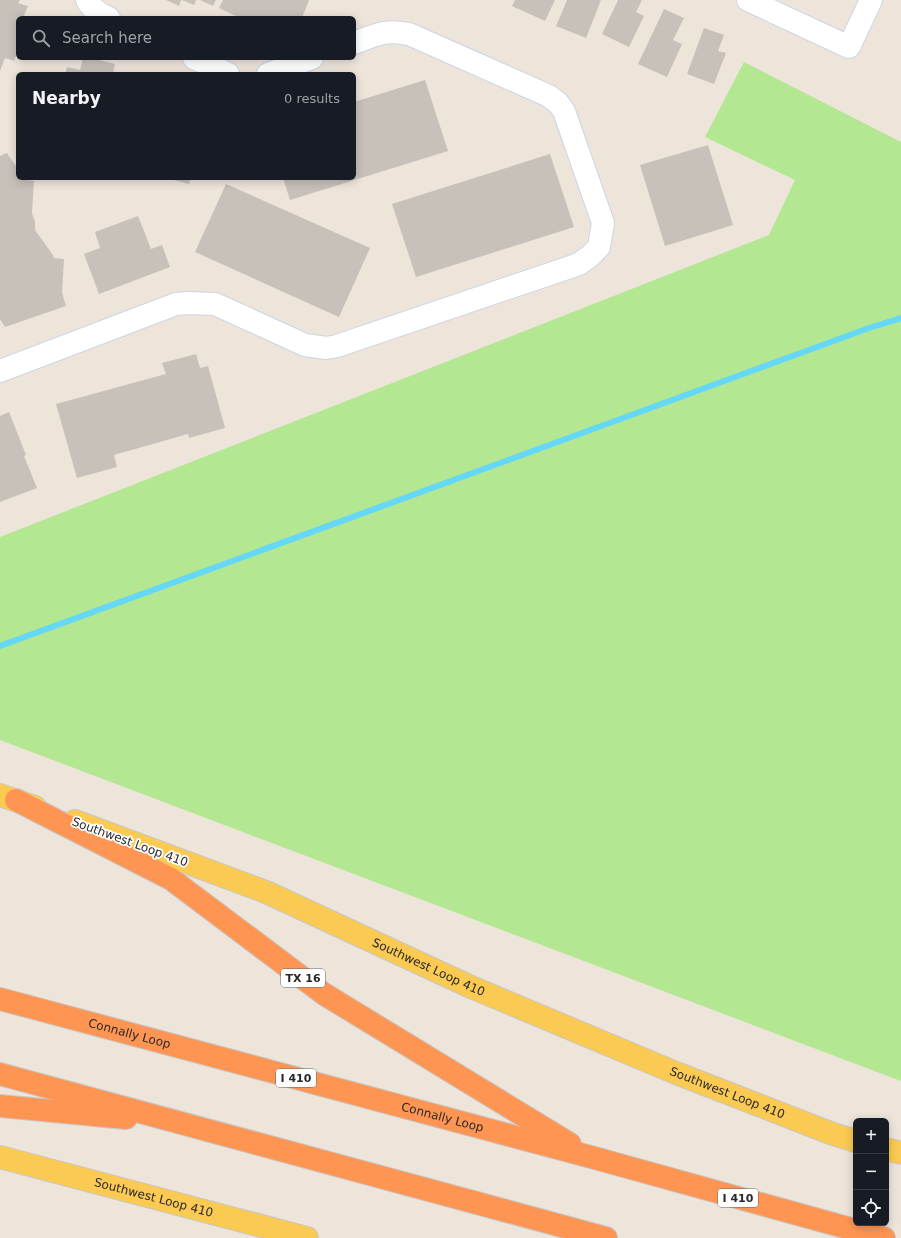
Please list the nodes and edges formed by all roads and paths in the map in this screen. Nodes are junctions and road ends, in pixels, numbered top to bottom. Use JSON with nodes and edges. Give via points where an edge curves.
{"nodes":[{"id":1,"x":87,"y":0,"type":"edge"},
{"id":2,"x":748,"y":0,"type":"edge"},
{"id":3,"x":871,"y":0,"type":"edge"},
{"id":4,"x":105,"y":16,"type":"edge"},
{"id":5,"x":356,"y":42,"type":"edge"},
{"id":6,"x":198,"y":60,"type":"edge"},
{"id":7,"x":306,"y":60,"type":"edge"},
{"id":8,"x":224,"y":72,"type":"edge"},
{"id":9,"x":274,"y":72,"type":"edge"},
{"id":10,"x":0,"y":371,"type":"edge"},
{"id":11,"x":8,"y":797,"type":"edge"},
{"id":12,"x":0,"y":999,"type":"edge"},
{"id":13,"x":0,"y":1074,"type":"edge"},
{"id":14,"x":0,"y":1106,"type":"edge"},
{"id":15,"x":188,"y":1124,"type":"junction"},
{"id":16,"x":853,"y":1140,"type":"edge"},
{"id":17,"x":889,"y":1150,"type":"edge"},
{"id":18,"x":901,"y":1153,"type":"edge"},
{"id":19,"x":0,"y":1157,"type":"edge"},
{"id":20,"x":592,"y":1157,"type":"junction"},
{"id":21,"x":307,"y":1238,"type":"edge"},
{"id":22,"x":606,"y":1238,"type":"edge"},
{"id":23,"x":884,"y":1238,"type":"edge"}],
"edges":[{"from":1,"to":4,"type":"street","via":[[89,5]]},
{"from":2,"to":3,"type":"street","via":[[849,47]]},
{"from":5,"to":10,"type":"street","via":[[382,32],[409,34],[549,96],[558,103],[564,110],[603,223],[599,248],[579,264],[337,346],[305,346],[216,304],[188,303],[176,304]]},
{"from":6,"to":8,"type":"street"},
{"from":7,"to":9,"type":"street"},
{"from":11,"to":16,"type":"main road","name":"Southwest Loop 410","via":[[266,892],[471,987],[676,1073]]},
{"from":11,"to":20,"type":"highway","number":"TX 16","via":[[171,879],[324,994]]},
{"from":12,"to":20,"type":"highway","name":"Connally Loop","number":"I 410"},
{"from":13,"to":15,"type":"highway"},
{"from":14,"to":15,"type":"highway"},
{"from":15,"to":22,"type":"highway"},
{"from":17,"to":18,"type":"main road"},
{"from":19,"to":21,"type":"main road","name":"Southwest Loop 410"},
{"from":20,"to":23,"type":"highway","name":"Connally Loop","number":"I 410"}]}
